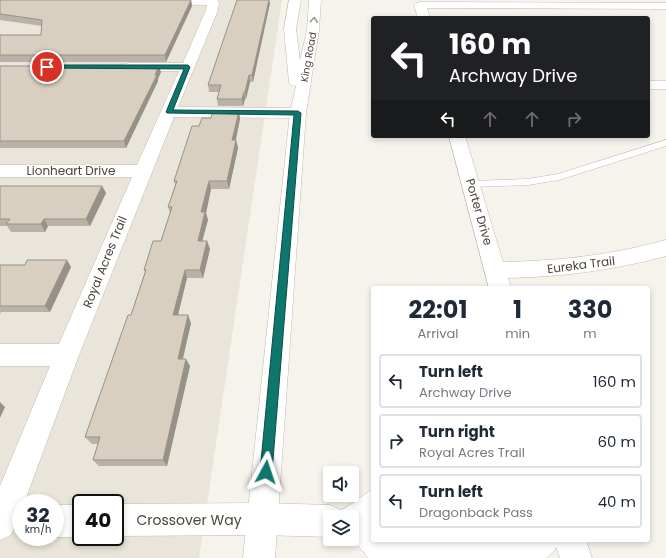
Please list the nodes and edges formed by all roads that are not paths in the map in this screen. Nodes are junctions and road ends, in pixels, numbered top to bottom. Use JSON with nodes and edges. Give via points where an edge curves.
{"nodes":[{"id":1,"x":295,"y":0,"type":"edge"},
{"id":2,"x":315,"y":0,"type":"edge"},
{"id":3,"x":148,"y":1,"type":"edge"},
{"id":4,"x":666,"y":6,"type":"edge"},
{"id":5,"x":423,"y":16,"type":"edge"},
{"id":6,"x":117,"y":67,"type":"edge"},
{"id":7,"x":188,"y":67,"type":"junction"},
{"id":8,"x":666,"y":85,"type":"edge"},
{"id":9,"x":650,"y":86,"type":"edge"},
{"id":10,"x":170,"y":112,"type":"junction"},
{"id":11,"x":298,"y":113,"type":"junction"},
{"id":12,"x":458,"y":138,"type":"edge"},
{"id":13,"x":666,"y":143,"type":"edge"},
{"id":14,"x":0,"y":171,"type":"edge"},
{"id":15,"x":143,"y":171,"type":"junction"},
{"id":16,"x":471,"y":184,"type":"junction"},
{"id":17,"x":666,"y":248,"type":"edge"},
{"id":18,"x":498,"y":279,"type":"edge"},
{"id":19,"x":0,"y":355,"type":"edge"},
{"id":20,"x":67,"y":355,"type":"junction"},
{"id":21,"x":262,"y":519,"type":"junction"},
{"id":22,"x":124,"y":520,"type":"edge"},
{"id":23,"x":7,"y":522,"type":"edge"},
{"id":24,"x":360,"y":524,"type":"edge"},
{"id":25,"x":371,"y":537,"type":"edge"},
{"id":26,"x":376,"y":542,"type":"edge"},
{"id":27,"x":540,"y":542,"type":"edge"},
{"id":28,"x":571,"y":542,"type":"edge"},
{"id":29,"x":259,"y":558,"type":"edge"},
{"id":30,"x":576,"y":558,"type":"edge"}],
"edges":[{"from":1,"to":11,"type":"street","name":"King Road","via":[[290,30]]},
{"from":11,"to":2,"type":"street","name":"King Road","one_way":true,"via":[[313,30]]},
{"from":3,"to":7,"type":"street","name":"Royal Acres Trail","via":[[213,2]]},
{"from":4,"to":5,"type":"street","via":[[420,5]]},
{"from":6,"to":7,"type":"street"},
{"from":7,"to":10,"type":"street","name":"Royal Acres Trail"},
{"from":8,"to":9,"type":"street"},
{"from":10,"to":11,"type":"street"},
{"from":10,"to":15,"type":"street","name":"Royal Acres Trail"},
{"from":11,"to":21,"type":"street","name":"King Road"},
{"from":12,"to":16,"type":"street","name":"Porter Drive"},
{"from":13,"to":16,"type":"lane","via":[[559,177],[528,182]]},
{"from":14,"to":15,"type":"street","name":"Lionheart Drive"},
{"from":15,"to":20,"type":"street","name":"Royal Acres Trail"},
{"from":16,"to":18,"type":"street","name":"Porter Drive"},
{"from":17,"to":18,"type":"street","name":"Eureka Trail","via":[[624,260],[542,270]]},
{"from":19,"to":20,"type":"street"},
{"from":20,"to":23,"type":"street","name":"Royal Acres Trail"},
{"from":21,"to":22,"type":"street","name":"Crossover Way"},
{"from":21,"to":24,"type":"street","name":"Crossover Way"},
{"from":21,"to":29,"type":"street","name":"King Road"},
{"from":24,"to":25,"type":"street"},
{"from":26,"to":27,"type":"street","via":[[385,553],[526,553]]},
{"from":28,"to":30,"type":"street"}]}
